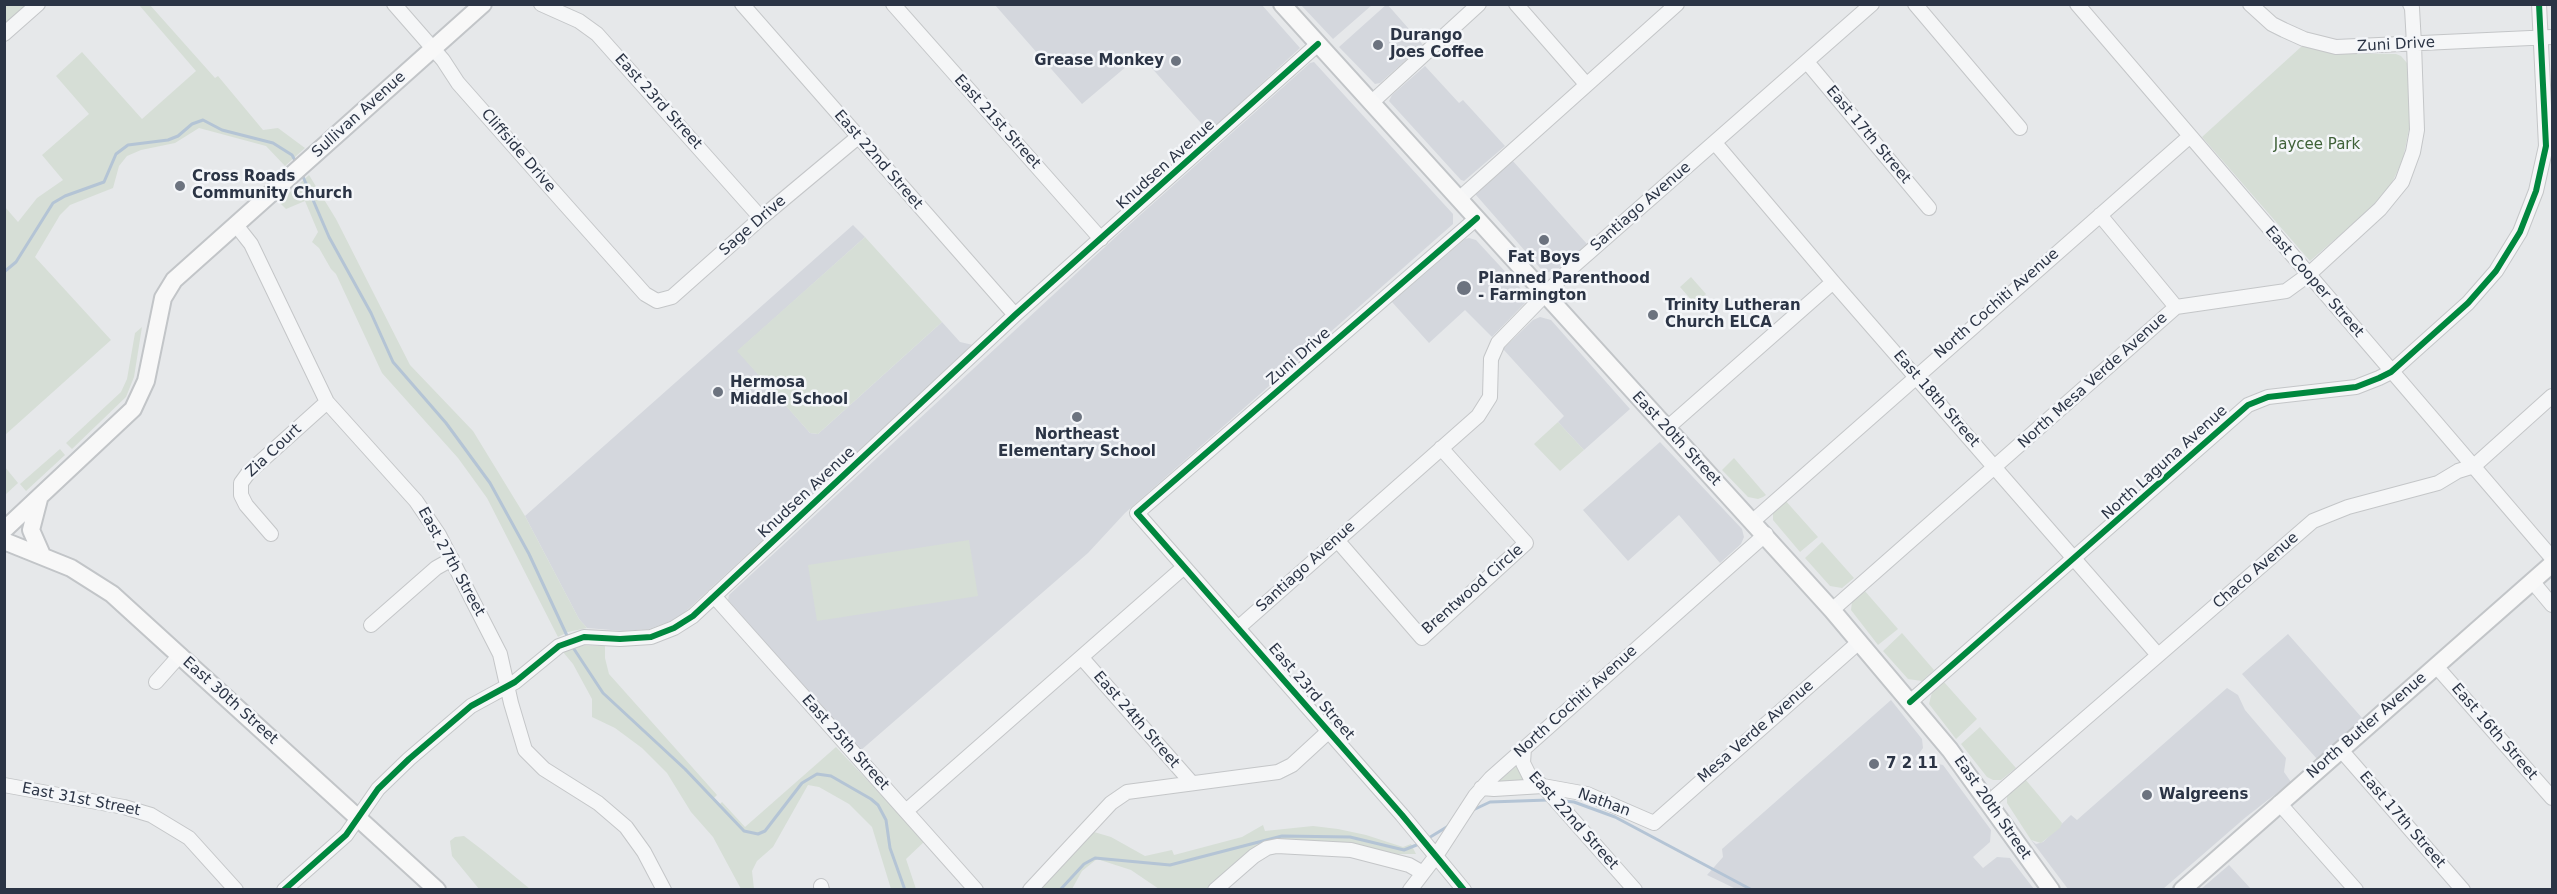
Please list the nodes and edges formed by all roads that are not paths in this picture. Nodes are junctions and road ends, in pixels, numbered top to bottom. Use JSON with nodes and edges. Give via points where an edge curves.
{"nodes":[{"id":1,"x":38,"y":4,"type":"edge"},
{"id":2,"x":394,"y":4,"type":"edge"},
{"id":3,"x":483,"y":4,"type":"edge"},
{"id":4,"x":541,"y":4,"type":"edge"},
{"id":5,"x":742,"y":4,"type":"edge"},
{"id":6,"x":893,"y":4,"type":"edge"},
{"id":7,"x":1282,"y":4,"type":"edge"},
{"id":8,"x":1479,"y":4,"type":"edge"},
{"id":9,"x":1516,"y":4,"type":"edge"},
{"id":10,"x":1677,"y":4,"type":"edge"},
{"id":11,"x":1872,"y":4,"type":"edge"},
{"id":12,"x":1915,"y":4,"type":"edge"},
{"id":13,"x":2077,"y":4,"type":"edge"},
{"id":14,"x":2250,"y":4,"type":"edge"},
{"id":15,"x":2410,"y":4,"type":"edge"},
{"id":16,"x":2539,"y":4,"type":"edge"},
{"id":17,"x":4,"y":34,"type":"edge"},
{"id":18,"x":2547,"y":38,"type":"edge"},
{"id":19,"x":1318,"y":44,"type":"junction"},
{"id":20,"x":2414,"y":44,"type":"junction"},
{"id":21,"x":433,"y":49,"type":"junction"},
{"id":22,"x":1807,"y":62,"type":"junction"},
{"id":23,"x":1586,"y":84,"type":"junction"},
{"id":24,"x":1371,"y":103,"type":"junction"},
{"id":25,"x":2020,"y":128,"type":"dead end"},
{"id":26,"x":858,"y":137,"type":"junction"},
{"id":27,"x":2189,"y":137,"type":"junction"},
{"id":28,"x":1715,"y":143,"type":"junction"},
{"id":29,"x":1459,"y":199,"type":"junction"},
{"id":30,"x":1929,"y":208,"type":"dead end"},
{"id":31,"x":2100,"y":214,"type":"junction"},
{"id":32,"x":761,"y":218,"type":"junction"},
{"id":33,"x":1477,"y":218,"type":"junction"},
{"id":34,"x":236,"y":225,"type":"junction"},
{"id":35,"x":1101,"y":239,"type":"junction"},
{"id":36,"x":2308,"y":275,"type":"junction"},
{"id":37,"x":1833,"y":282,"type":"junction"},
{"id":38,"x":645,"y":294,"type":"joint"},
{"id":39,"x":1545,"y":294,"type":"junction"},
{"id":40,"x":2176,"y":306,"type":"junction"},
{"id":41,"x":1015,"y":315,"type":"junction"},
{"id":42,"x":2391,"y":372,"type":"junction"},
{"id":43,"x":1916,"y":376,"type":"junction"},
{"id":44,"x":2553,"y":396,"type":"edge"},
{"id":45,"x":327,"y":402,"type":"junction"},
{"id":46,"x":1666,"y":429,"type":"junction"},
{"id":47,"x":1441,"y":448,"type":"junction"},
{"id":48,"x":2474,"y":466,"type":"junction"},
{"id":49,"x":1996,"y":467,"type":"junction"},
{"id":50,"x":39,"y":498,"type":"junction"},
{"id":51,"x":1137,"y":513,"type":"joint"},
{"id":52,"x":1753,"y":521,"type":"junction"},
{"id":53,"x":4,"y":530,"type":"edge"},
{"id":54,"x":271,"y":534,"type":"dead end"},
{"id":55,"x":1766,"y":534,"type":"junction"},
{"id":56,"x":1337,"y":540,"type":"junction"},
{"id":57,"x":4,"y":541,"type":"edge"},
{"id":58,"x":42,"y":555,"type":"junction"},
{"id":59,"x":2553,"y":558,"type":"edge"},
{"id":60,"x":452,"y":559,"type":"junction"},
{"id":61,"x":2075,"y":559,"type":"junction"},
{"id":62,"x":2553,"y":564,"type":"edge"},
{"id":63,"x":1184,"y":567,"type":"junction"},
{"id":64,"x":2532,"y":581,"type":"junction"},
{"id":65,"x":714,"y":596,"type":"junction"},
{"id":66,"x":2553,"y":604,"type":"edge"},
{"id":67,"x":1832,"y":610,"type":"junction"},
{"id":68,"x":371,"y":625,"type":"dead end"},
{"id":69,"x":1238,"y":628,"type":"junction"},
{"id":70,"x":1859,"y":642,"type":"junction"},
{"id":71,"x":180,"y":655,"type":"junction"},
{"id":72,"x":2158,"y":655,"type":"junction"},
{"id":73,"x":1082,"y":658,"type":"junction"},
{"id":74,"x":2436,"y":666,"type":"junction"},
{"id":75,"x":156,"y":682,"type":"dead end"},
{"id":76,"x":508,"y":687,"type":"junction"},
{"id":77,"x":1910,"y":702,"type":"junction"},
{"id":78,"x":1329,"y":731,"type":"junction"},
{"id":79,"x":1524,"y":748,"type":"junction"},
{"id":80,"x":2341,"y":750,"type":"junction"},
{"id":81,"x":1191,"y":782,"type":"junction"},
{"id":82,"x":4,"y":785,"type":"edge"},
{"id":83,"x":1543,"y":786,"type":"junction"},
{"id":84,"x":1481,"y":788,"type":"junction"},
{"id":85,"x":2553,"y":798,"type":"edge"},
{"id":86,"x":1989,"y":802,"type":"junction"},
{"id":87,"x":2279,"y":803,"type":"junction"},
{"id":88,"x":906,"y":811,"type":"junction"},
{"id":89,"x":358,"y":817,"type":"junction"},
{"id":90,"x":1654,"y":823,"type":"joint"},
{"id":91,"x":1436,"y":856,"type":"junction"},
{"id":92,"x":1423,"y":873,"type":"junction"},
{"id":93,"x":236,"y":890,"type":"edge"},
{"id":94,"x":284,"y":890,"type":"edge"},
{"id":95,"x":437,"y":890,"type":"edge"},
{"id":96,"x":664,"y":890,"type":"edge"},
{"id":97,"x":976,"y":890,"type":"edge"},
{"id":98,"x":1030,"y":890,"type":"edge"},
{"id":99,"x":1215,"y":890,"type":"edge"},
{"id":100,"x":1410,"y":890,"type":"edge"},
{"id":101,"x":1464,"y":890,"type":"edge"},
{"id":102,"x":1635,"y":890,"type":"edge"},
{"id":103,"x":2051,"y":890,"type":"edge"},
{"id":104,"x":2182,"y":890,"type":"edge"},
{"id":105,"x":2356,"y":890,"type":"edge"},
{"id":106,"x":2463,"y":890,"type":"edge"}],
"edges":[{"from":1,"to":17,"type":"street"},
{"from":2,"to":21,"type":"street","name":"Cliffside Drive"},
{"from":3,"to":21,"type":"main road","name":"Sullivan Avenue"},
{"from":4,"to":32,"type":"street","name":"East 23rd Street","via":[[597,34]]},
{"from":5,"to":26,"type":"street","name":"East 22nd Street"},
{"from":6,"to":35,"type":"street","name":"East 21st Street"},
{"from":7,"to":19,"type":"main road","name":"East 20th Street"},
{"from":8,"to":24,"type":"street"},
{"from":9,"to":23,"type":"street"},
{"from":10,"to":23,"type":"street"},
{"from":11,"to":22,"type":"street","name":"Santiago Avenue"},
{"from":12,"to":25,"type":"street"},
{"from":13,"to":27,"type":"street","name":"East Cooper Street"},
{"from":14,"to":20,"type":"street","name":"Zuni Drive","via":[[2272,24],[2325,45]]},
{"from":15,"to":20,"type":"street","name":"North Mesa Verde Avenue"},
{"from":16,"to":18,"type":"street","name":"North Laguna Avenue"},
{"from":18,"to":20,"type":"street","name":"Zuni Drive"},
{"from":18,"to":42,"type":"street","name":"North Laguna Avenue","via":[[2546,146],[2536,190],[2520,232],[2496,271],[2468,303]]},
{"from":19,"to":24,"type":"main road","name":"East 20th Street"},
{"from":19,"to":35,"type":"street","name":"Knudsen Avenue"},
{"from":20,"to":36,"type":"street","name":"North Mesa Verde Avenue","via":[[2417,130],[2402,182],[2380,209]]},
{"from":21,"to":34,"type":"main road","name":"Sullivan Avenue"},
{"from":21,"to":38,"type":"street","name":"Cliffside Drive","via":[[458,83]]},
{"from":22,"to":28,"type":"street","name":"Santiago Avenue"},
{"from":22,"to":30,"type":"street","name":"East 17th Street"},
{"from":23,"to":29,"type":"street"},
{"from":24,"to":29,"type":"main road","name":"East 20th Street"},
{"from":26,"to":32,"type":"street","name":"Sage Drive"},
{"from":26,"to":41,"type":"street","name":"East 22nd Street"},
{"from":27,"to":31,"type":"street","name":"North Cochiti Avenue"},
{"from":27,"to":36,"type":"street","name":"East Cooper Street"},
{"from":28,"to":37,"type":"street","name":"East 18th Street"},
{"from":28,"to":39,"type":"street","name":"Santiago Avenue"},
{"from":29,"to":33,"type":"main road","name":"East 20th Street"},
{"from":31,"to":40,"type":"street"},
{"from":31,"to":43,"type":"street","name":"North Cochiti Avenue"},
{"from":32,"to":38,"type":"street","name":"Sage Drive","via":[[672,297],[657,301]]},
{"from":33,"to":39,"type":"main road","name":"East 20th Street"},
{"from":33,"to":51,"type":"street","name":"Zuni Drive"},
{"from":34,"to":45,"type":"street","name":"East 27th Street","via":[[251,244]]},
{"from":34,"to":50,"type":"main road","name":"Sullivan Avenue","via":[[165,293],[146,381],[133,410]]},
{"from":35,"to":41,"type":"street","name":"Knudsen Avenue"},
{"from":36,"to":40,"type":"street","name":"North Mesa Verde Avenue","via":[[2286,291]]},
{"from":36,"to":42,"type":"street","name":"East Cooper Street"},
{"from":37,"to":43,"type":"street","name":"East 18th Street"},
{"from":37,"to":46,"type":"street"},
{"from":39,"to":46,"type":"main road","name":"East 20th Street"},
{"from":39,"to":47,"type":"street","name":"Santiago Avenue","via":[[1498,343],[1491,359],[1490,397],[1483,410]]},
{"from":40,"to":49,"type":"street","name":"North Mesa Verde Avenue"},
{"from":41,"to":65,"type":"street","name":"Knudsen Avenue"},
{"from":42,"to":48,"type":"street","name":"East Cooper Street"},
{"from":42,"to":61,"type":"street","name":"North Laguna Avenue","via":[[2356,387],[2268,397],[2248,405]]},
{"from":43,"to":49,"type":"street","name":"East 18th Street"},
{"from":43,"to":52,"type":"street","name":"North Cochiti Avenue"},
{"from":44,"to":48,"type":"street","name":"Chaco Avenue"},
{"from":45,"to":54,"type":"street","name":"Zia Court","via":[[241,483],[240,495]]},
{"from":45,"to":60,"type":"street","name":"East 27th Street","via":[[416,501]]},
{"from":46,"to":52,"type":"main road","name":"East 20th Street"},
{"from":47,"to":56,"type":"street","name":"Santiago Avenue"},
{"from":47,"to":56,"type":"street","name":"Brentwood Circle","via":[[1526,543],[1422,638]]},
{"from":48,"to":59,"type":"street","name":"East Cooper Street"},
{"from":48,"to":72,"type":"street","name":"Chaco Avenue","via":[[2438,483],[2313,520]]},
{"from":49,"to":61,"type":"street","name":"East 18th Street"},
{"from":49,"to":67,"type":"street","name":"North Mesa Verde Avenue"},
{"from":50,"to":53,"type":"main road","name":"Sullivan Avenue"},
{"from":50,"to":58,"type":"main road","via":[[31,530]]},
{"from":51,"to":63,"type":"street","name":"East 23rd Street"},
{"from":52,"to":55,"type":"main road","name":"East 20th Street"},
{"from":55,"to":67,"type":"main road","name":"East 20th Street"},
{"from":55,"to":79,"type":"street","name":"North Cochiti Avenue"},
{"from":56,"to":69,"type":"street","name":"Santiago Avenue"},
{"from":57,"to":58,"type":"main road","name":"East 30th Street"},
{"from":58,"to":71,"type":"main road","name":"East 30th Street","via":[[99,584]]},
{"from":60,"to":68,"type":"street","via":[[436,568]]},
{"from":60,"to":76,"type":"street","name":"East 27th Street","via":[[494,639]]},
{"from":61,"to":72,"type":"street","name":"East 18th Street"},
{"from":61,"to":77,"type":"street","name":"North Laguna Avenue"},
{"from":62,"to":64,"type":"main road","name":"North Butler Avenue"},
{"from":63,"to":69,"type":"street","name":"East 23rd Street"},
{"from":63,"to":73,"type":"street"},
{"from":64,"to":66,"type":"street"},
{"from":64,"to":74,"type":"main road","name":"North Butler Avenue"},
{"from":65,"to":76,"type":"street","name":"Knudsen Avenue","via":[[684,622],[657,635],[570,640]]},
{"from":65,"to":88,"type":"street","name":"East 25th Street"},
{"from":67,"to":70,"type":"main road","name":"East 20th Street"},
{"from":69,"to":78,"type":"street","name":"East 23rd Street"},
{"from":70,"to":77,"type":"main road","name":"East 20th Street"},
{"from":70,"to":90,"type":"street","name":"Mesa Verde Avenue"},
{"from":71,"to":75,"type":"street"},
{"from":71,"to":89,"type":"main road","name":"East 30th Street"},
{"from":72,"to":86,"type":"street","name":"Chaco Avenue"},
{"from":73,"to":81,"type":"street","name":"East 24th Street"},
{"from":73,"to":88,"type":"street"},
{"from":74,"to":80,"type":"main road","name":"North Butler Avenue"},
{"from":74,"to":85,"type":"street","name":"East 16th Street"},
{"from":76,"to":89,"type":"street","name":"Knudsen Avenue","via":[[477,702],[450,723],[390,777]]},
{"from":76,"to":96,"type":"street","name":"East 27th Street","via":[[525,750],[544,769],[598,802],[626,827]]},
{"from":77,"to":86,"type":"main road","name":"East 20th Street"},
{"from":78,"to":81,"type":"street","via":[[1292,765],[1278,772]]},
{"from":78,"to":91,"type":"street","name":"East 23rd Street"},
{"from":79,"to":83,"type":"street","name":"East 22nd Street","via":[[1523,764],[1530,777]]},
{"from":79,"to":84,"type":"street","name":"North Cochiti Avenue"},
{"from":80,"to":87,"type":"main road","name":"North Butler Avenue"},
{"from":80,"to":106,"type":"street","name":"East 17th Street"},
{"from":81,"to":98,"type":"street","via":[[1117,797]]},
{"from":82,"to":93,"type":"street","name":"East 31st Street","via":[[124,807],[151,816],[189,838]]},
{"from":83,"to":84,"type":"street","name":"Nathan"},
{"from":83,"to":90,"type":"street","name":"Nathan","via":[[1587,794]]},
{"from":83,"to":102,"type":"street","name":"East 22nd Street"},
{"from":84,"to":91,"type":"street","name":"North Cochiti Avenue"},
{"from":86,"to":103,"type":"main road","name":"East 20th Street"},
{"from":87,"to":104,"type":"main road","name":"North Butler Avenue"},
{"from":87,"to":105,"type":"street"},
{"from":88,"to":97,"type":"street","name":"East 25th Street"},
{"from":89,"to":94,"type":"street","name":"Knudsen Avenue","via":[[346,835]]},
{"from":89,"to":95,"type":"main road","name":"East 30th Street"},
{"from":91,"to":92,"type":"street","name":"North Cochiti Avenue"},
{"from":91,"to":101,"type":"street","name":"East 23rd Street"},
{"from":92,"to":99,"type":"street","via":[[1408,865],[1351,850],[1277,846],[1254,856]]},
{"from":92,"to":100,"type":"street","name":"North Cochiti Avenue"}]}
